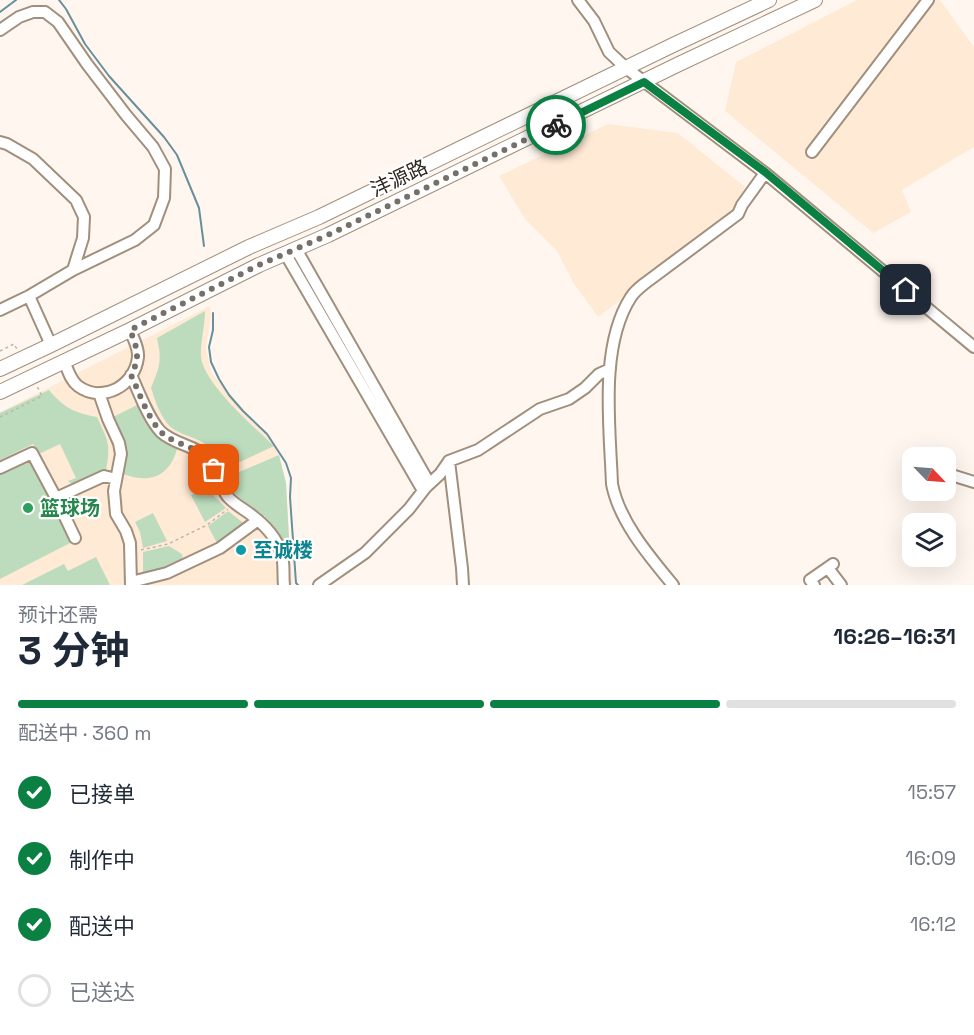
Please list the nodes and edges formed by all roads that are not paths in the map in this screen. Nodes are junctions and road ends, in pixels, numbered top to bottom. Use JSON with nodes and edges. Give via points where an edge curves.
{"nodes":[{"id":1,"x":578,"y":0,"type":"edge"},
{"id":2,"x":769,"y":0,"type":"edge"},
{"id":3,"x":815,"y":0,"type":"edge"},
{"id":4,"x":928,"y":0,"type":"edge"},
{"id":5,"x":0,"y":30,"type":"edge"},
{"id":6,"x":626,"y":68,"type":"junction"},
{"id":7,"x":644,"y":82,"type":"junction"},
{"id":8,"x":0,"y":142,"type":"edge"},
{"id":9,"x":812,"y":152,"type":"dead end"},
{"id":10,"x":765,"y":172,"type":"junction"},
{"id":11,"x":319,"y":217,"type":"junction"},
{"id":12,"x":282,"y":233,"type":"junction"},
{"id":13,"x":328,"y":235,"type":"junction"},
{"id":14,"x":290,"y":251,"type":"junction"},
{"id":15,"x":73,"y":270,"type":"junction"},
{"id":16,"x":29,"y":296,"type":"junction"},
{"id":17,"x":0,"y":310,"type":"edge"},
{"id":18,"x":130,"y":330,"type":"junction"},
{"id":19,"x":51,"y":345,"type":"junction"},
{"id":20,"x":974,"y":348,"type":"edge"},
{"id":21,"x":64,"y":361,"type":"junction"},
{"id":22,"x":0,"y":369,"type":"edge"},
{"id":23,"x":610,"y":369,"type":"junction"},
{"id":24,"x":131,"y":375,"type":"junction"},
{"id":25,"x":0,"y":392,"type":"edge"},
{"id":26,"x":99,"y":393,"type":"junction"},
{"id":27,"x":449,"y":460,"type":"junction"},
{"id":28,"x":0,"y":468,"type":"edge"},
{"id":29,"x":956,"y":476,"type":"edge"},
{"id":30,"x":116,"y":479,"type":"junction"},
{"id":31,"x":974,"y":482,"type":"edge"},
{"id":32,"x":426,"y":487,"type":"junction"},
{"id":33,"x":57,"y":498,"type":"junction"},
{"id":34,"x":258,"y":520,"type":"junction"},
{"id":35,"x":75,"y":538,"type":"dead end"},
{"id":36,"x":131,"y":583,"type":"edge"},
{"id":37,"x":284,"y":585,"type":"edge"},
{"id":38,"x":318,"y":585,"type":"edge"},
{"id":39,"x":463,"y":585,"type":"edge"},
{"id":40,"x":673,"y":585,"type":"edge"},
{"id":41,"x":814,"y":585,"type":"edge"},
{"id":42,"x":841,"y":585,"type":"edge"}],
"edges":[{"from":1,"to":6,"type":"street","via":[[609,52]]},
{"from":2,"to":6,"type":"main road","name":"沣源路"},
{"from":3,"to":7,"type":"main road","name":"沣源路"},
{"from":4,"to":9,"type":"street"},
{"from":5,"to":15,"type":"street","via":[[33,12],[45,12],[58,22],[153,147],[165,169],[164,198],[154,225],[135,240]]},
{"from":6,"to":7,"type":"street"},
{"from":6,"to":11,"type":"main road","name":"沣源路"},
{"from":7,"to":10,"type":"street"},
{"from":7,"to":13,"type":"main road","name":"沣源路"},
{"from":8,"to":15,"type":"street","via":[[33,159],[75,200],[84,217],[83,238]]},
{"from":10,"to":20,"type":"street"},
{"from":10,"to":23,"type":"street","via":[[738,214],[632,295],[615,334]]},
{"from":11,"to":12,"type":"main road","name":"沣源路"},
{"from":11,"to":13,"type":"main road","via":[[315,230]]},
{"from":12,"to":14,"type":"main road","via":[[294,238]]},
{"from":12,"to":19,"type":"main road","name":"沣源路"},
{"from":13,"to":14,"type":"main road","name":"沣源路"},
{"from":14,"to":18,"type":"main road","name":"沣源路"},
{"from":14,"to":32,"type":"street","via":[[422,489]]},
{"from":15,"to":16,"type":"street"},
{"from":16,"to":17,"type":"street"},
{"from":16,"to":19,"type":"street"},
{"from":18,"to":21,"type":"main road","name":"沣源路"},
{"from":18,"to":24,"type":"street","via":[[138,355]]},
{"from":19,"to":22,"type":"main road","name":"沣源路"},
{"from":21,"to":25,"type":"main road","name":"沣源路"},
{"from":21,"to":26,"type":"street","via":[[71,380]]},
{"from":23,"to":27,"type":"street","via":[[569,399],[540,409],[478,450]]},
{"from":23,"to":40,"type":"street","via":[[615,500],[643,548]]},
{"from":24,"to":26,"type":"street","via":[[122,386]]},
{"from":24,"to":34,"type":"street","via":[[162,433],[206,458],[229,498]]},
{"from":26,"to":30,"type":"street","via":[[119,443]]},
{"from":27,"to":32,"type":"street"},
{"from":27,"to":39,"type":"street"},
{"from":28,"to":33,"type":"street","via":[[32,453]]},
{"from":29,"to":31,"type":"street"},
{"from":30,"to":33,"type":"street","via":[[104,476]]},
{"from":30,"to":36,"type":"street","via":[[117,514],[130,543]]},
{"from":32,"to":38,"type":"street","via":[[410,509],[365,553]]},
{"from":33,"to":35,"type":"street"},
{"from":34,"to":36,"type":"street","via":[[220,548],[167,573]]},
{"from":34,"to":37,"type":"street","via":[[271,532],[280,549]]},
{"from":41,"to":42,"type":"street","via":[[810,580],[831,566]]}]}
